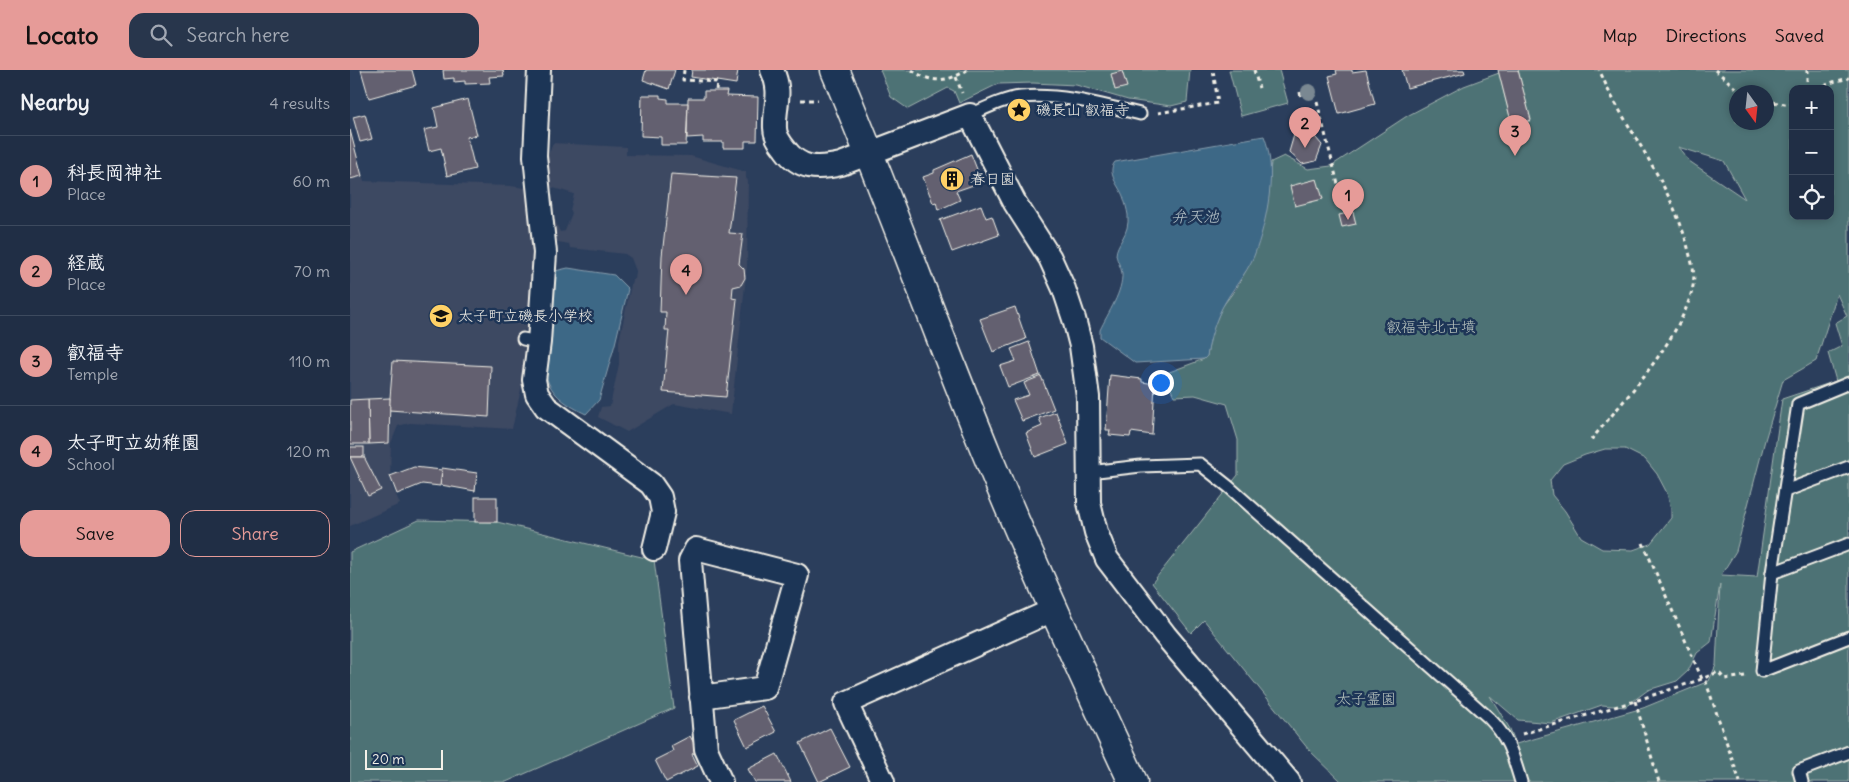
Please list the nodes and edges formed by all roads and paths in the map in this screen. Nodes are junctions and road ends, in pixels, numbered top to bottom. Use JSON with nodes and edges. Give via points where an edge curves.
{"nodes":[{"id":1,"x":539,"y":70,"type":"edge"},
{"id":2,"x":684,"y":70,"type":"edge"},
{"id":3,"x":772,"y":70,"type":"edge"},
{"id":4,"x":835,"y":70,"type":"edge"},
{"id":5,"x":912,"y":70,"type":"edge"},
{"id":6,"x":967,"y":70,"type":"edge"},
{"id":7,"x":1213,"y":70,"type":"edge"},
{"id":8,"x":1254,"y":70,"type":"edge"},
{"id":9,"x":1599,"y":70,"type":"edge"},
{"id":10,"x":1715,"y":70,"type":"edge"},
{"id":11,"x":1807,"y":70,"type":"edge"},
{"id":12,"x":1849,"y":78,"type":"edge"},
{"id":13,"x":1733,"y":85,"type":"edge"},
{"id":14,"x":1806,"y":85,"type":"edge"},
{"id":15,"x":1826,"y":85,"type":"edge"},
{"id":16,"x":1259,"y":88,"type":"dead end"},
{"id":17,"x":716,"y":91,"type":"dead end"},
{"id":18,"x":1300,"y":92,"type":"dead end"},
{"id":19,"x":1302,"y":98,"type":"dead end"},
{"id":20,"x":791,"y":100,"type":"dead end"},
{"id":21,"x":821,"y":100,"type":"dead end"},
{"id":22,"x":1317,"y":102,"type":"dead end"},
{"id":23,"x":1774,"y":102,"type":"edge"},
{"id":24,"x":1789,"y":104,"type":"edge"},
{"id":25,"x":1140,"y":114,"type":"joint"},
{"id":26,"x":970,"y":115,"type":"junction"},
{"id":27,"x":870,"y":154,"type":"junction"},
{"id":28,"x":1341,"y":196,"type":"dead end"},
{"id":29,"x":1849,"y":384,"type":"edge"},
{"id":30,"x":1591,"y":440,"type":"dead end"},
{"id":31,"x":1849,"y":467,"type":"edge"},
{"id":32,"x":1089,"y":472,"type":"junction"},
{"id":33,"x":1785,"y":491,"type":"junction"},
{"id":34,"x":1643,"y":543,"type":"dead end"},
{"id":35,"x":1849,"y":544,"type":"edge"},
{"id":36,"x":654,"y":549,"type":"dead end"},
{"id":37,"x":1772,"y":572,"type":"junction"},
{"id":38,"x":1053,"y":610,"type":"junction"},
{"id":39,"x":1849,"y":637,"type":"edge"},
{"id":40,"x":1733,"y":678,"type":"dead end"},
{"id":41,"x":1702,"y":679,"type":"junction"},
{"id":42,"x":701,"y":697,"type":"junction"},
{"id":43,"x":1635,"y":701,"type":"junction"},
{"id":44,"x":1507,"y":739,"type":"junction"},
{"id":45,"x":1849,"y":752,"type":"edge"},
{"id":46,"x":714,"y":780,"type":"edge"},
{"id":47,"x":883,"y":782,"type":"edge"},
{"id":48,"x":1133,"y":782,"type":"edge"},
{"id":49,"x":1289,"y":782,"type":"edge"},
{"id":50,"x":1521,"y":782,"type":"edge"},
{"id":51,"x":1659,"y":782,"type":"edge"},
{"id":52,"x":1740,"y":782,"type":"edge"},
{"id":53,"x":1802,"y":782,"type":"edge"}],
"edges":[{"from":1,"to":36,"type":"street","via":[[535,156],[545,253],[531,340],[537,394],[546,407],[651,484],[660,497],[663,512]]},
{"from":2,"to":17,"type":"path","via":[[683,80],[717,82]]},
{"from":3,"to":27,"type":"street","via":[[778,86],[775,128],[778,140],[790,156],[804,166],[823,168]]},
{"from":4,"to":27,"type":"street"},
{"from":5,"to":6,"type":"path","via":[[932,80],[956,77]]},
{"from":7,"to":25,"type":"path","via":[[1218,103]]},
{"from":8,"to":16,"type":"path"},
{"from":9,"to":30,"type":"path","via":[[1678,214],[1694,271],[1693,286],[1683,315],[1669,340],[1641,380]]},
{"from":10,"to":13,"type":"path"},
{"from":11,"to":14,"type":"path"},
{"from":12,"to":15,"type":"path"},
{"from":18,"to":19,"type":"path"},
{"from":20,"to":21,"type":"path"},
{"from":22,"to":28,"type":"path"},
{"from":23,"to":24,"type":"path"},
{"from":25,"to":26,"type":"lane","via":[[1062,98],[1021,97]]},
{"from":26,"to":27,"type":"street"},
{"from":26,"to":32,"type":"street","via":[[1064,289],[1081,346],[1088,397]]},
{"from":27,"to":38,"type":"street","via":[[986,452]]},
{"from":29,"to":33,"type":"lane","via":[[1798,404]]},
{"from":31,"to":33,"type":"lane"},
{"from":32,"to":44,"type":"lane","via":[[1200,464],[1482,711]]},
{"from":32,"to":49,"type":"street","via":[[1089,504],[1107,559],[1165,635]]},
{"from":33,"to":37,"type":"lane"},
{"from":34,"to":41,"type":"path"},
{"from":35,"to":37,"type":"lane"},
{"from":37,"to":39,"type":"lane","via":[[1762,672]]},
{"from":38,"to":47,"type":"street","via":[[846,704]]},
{"from":38,"to":48,"type":"street"},
{"from":40,"to":41,"type":"path","via":[[1725,679],[1718,672]]},
{"from":41,"to":43,"type":"path"},
{"from":41,"to":52,"type":"path","via":[[1706,682]]},
{"from":42,"to":42,"type":"street","via":[[690,561],[696,549],[797,575],[765,688]]},
{"from":42,"to":46,"type":"street","via":[[706,749]]},
{"from":43,"to":44,"type":"path"},
{"from":43,"to":51,"type":"path"},
{"from":44,"to":50,"type":"lane"},
{"from":45,"to":53,"type":"lane","via":[[1799,771]]}]}
